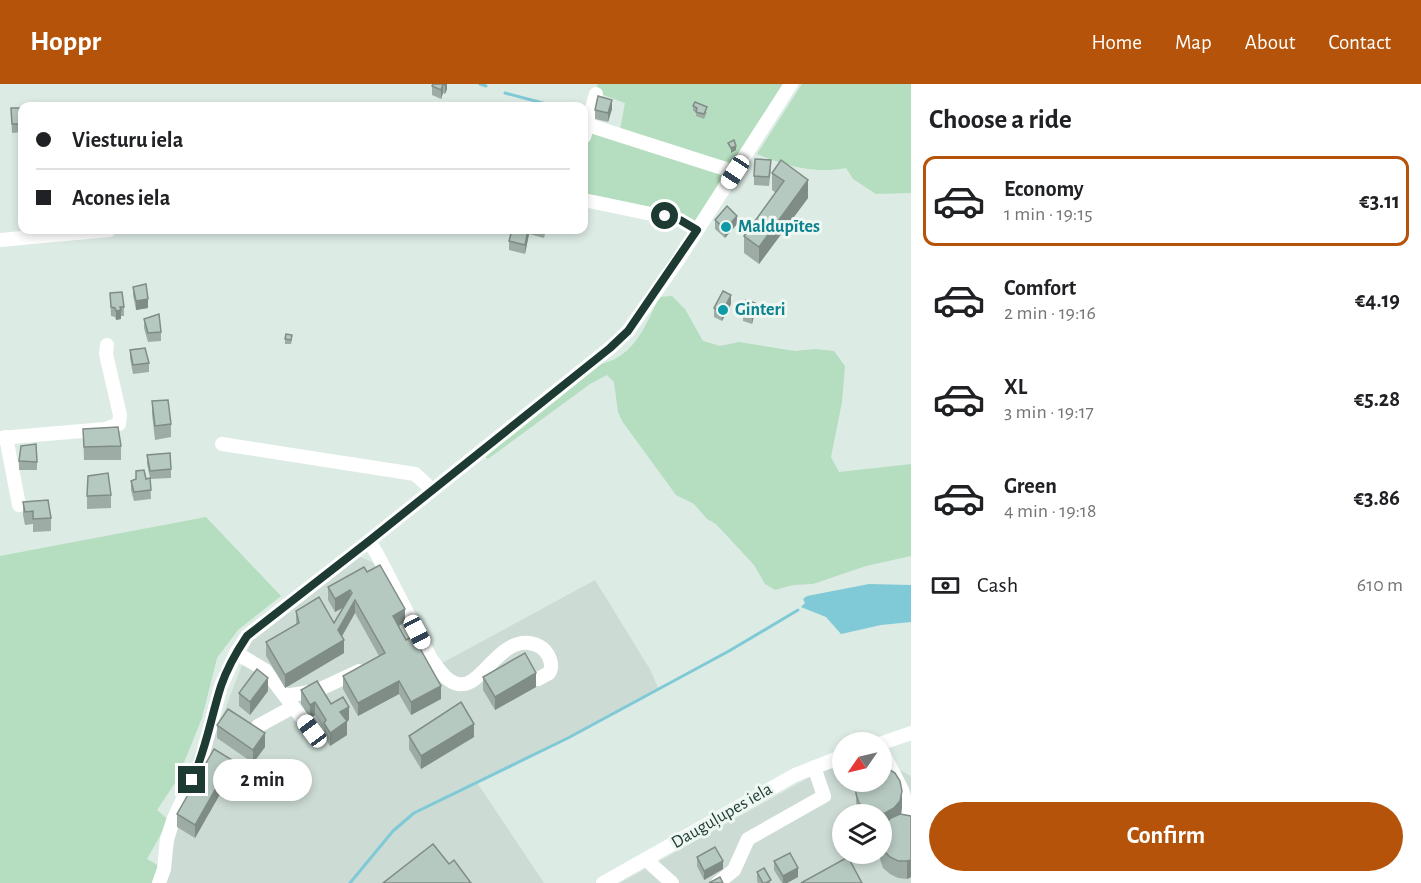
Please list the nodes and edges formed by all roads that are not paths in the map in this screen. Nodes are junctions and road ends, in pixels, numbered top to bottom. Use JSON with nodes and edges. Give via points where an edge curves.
{"nodes":[{"id":1,"x":791,"y":84,"type":"edge"},
{"id":2,"x":596,"y":94,"type":"edge"},
{"id":3,"x":588,"y":124,"type":"edge"},
{"id":4,"x":588,"y":132,"type":"edge"},
{"id":5,"x":735,"y":172,"type":"junction"},
{"id":6,"x":588,"y":201,"type":"edge"},
{"id":7,"x":697,"y":230,"type":"junction"},
{"id":8,"x":66,"y":234,"type":"edge"},
{"id":9,"x":0,"y":240,"type":"edge"},
{"id":10,"x":107,"y":345,"type":"dead end"},
{"id":11,"x":3,"y":437,"type":"edge"},
{"id":12,"x":222,"y":444,"type":"dead end"},
{"id":13,"x":426,"y":495,"type":"junction"},
{"id":14,"x":19,"y":505,"type":"dead end"},
{"id":15,"x":369,"y":541,"type":"junction"},
{"id":16,"x":236,"y":653,"type":"junction"},
{"id":17,"x":372,"y":666,"type":"edge"},
{"id":18,"x":538,"y":679,"type":"edge"},
{"id":19,"x":289,"y":701,"type":"junction"},
{"id":20,"x":258,"y":726,"type":"edge"},
{"id":21,"x":312,"y":731,"type":"dead end"},
{"id":22,"x":911,"y":733,"type":"edge"},
{"id":23,"x":892,"y":740,"type":"edge"},
{"id":24,"x":832,"y":760,"type":"edge"},
{"id":25,"x":814,"y":767,"type":"junction"},
{"id":26,"x":892,"y":767,"type":"edge"},
{"id":27,"x":907,"y":790,"type":"edge"},
{"id":28,"x":911,"y":818,"type":"edge"},
{"id":29,"x":648,"y":858,"type":"junction"},
{"id":30,"x":159,"y":883,"type":"edge"},
{"id":31,"x":603,"y":883,"type":"edge"},
{"id":32,"x":672,"y":883,"type":"edge"},
{"id":33,"x":718,"y":883,"type":"edge"}],
"edges":[{"from":1,"to":5,"type":"street"},
{"from":2,"to":3,"type":"street"},
{"from":4,"to":5,"type":"street"},
{"from":5,"to":7,"type":"street"},
{"from":6,"to":7,"type":"street","via":[[680,220]]},
{"from":7,"to":13,"type":"street","via":[[628,331]]},
{"from":8,"to":9,"type":"street"},
{"from":10,"to":11,"type":"street","via":[[119,424],[105,429]]},
{"from":11,"to":14,"type":"street"},
{"from":12,"to":13,"type":"street","via":[[415,474]]},
{"from":13,"to":15,"type":"street"},
{"from":15,"to":16,"type":"street","via":[[254,628]]},
{"from":15,"to":18,"type":"street","via":[[431,659],[451,681],[470,683],[495,658],[525,643],[537,645],[550,659],[552,669]]},
{"from":16,"to":19,"type":"street","via":[[265,670]]},
{"from":16,"to":30,"type":"street","via":[[221,686],[201,762],[174,818]]},
{"from":17,"to":19,"type":"street"},
{"from":19,"to":20,"type":"street"},
{"from":19,"to":21,"type":"street"},
{"from":22,"to":23,"type":"street"},
{"from":24,"to":25,"type":"street","name":"Dauguļupes iela"},
{"from":25,"to":29,"type":"street","name":"Dauguļupes iela"},
{"from":25,"to":33,"type":"street","via":[[824,796],[748,839],[734,870]]},
{"from":26,"to":27,"type":"street"},
{"from":27,"to":28,"type":"street"},
{"from":29,"to":31,"type":"street","name":"Dauguļupes iela"},
{"from":29,"to":32,"type":"street"}]}
